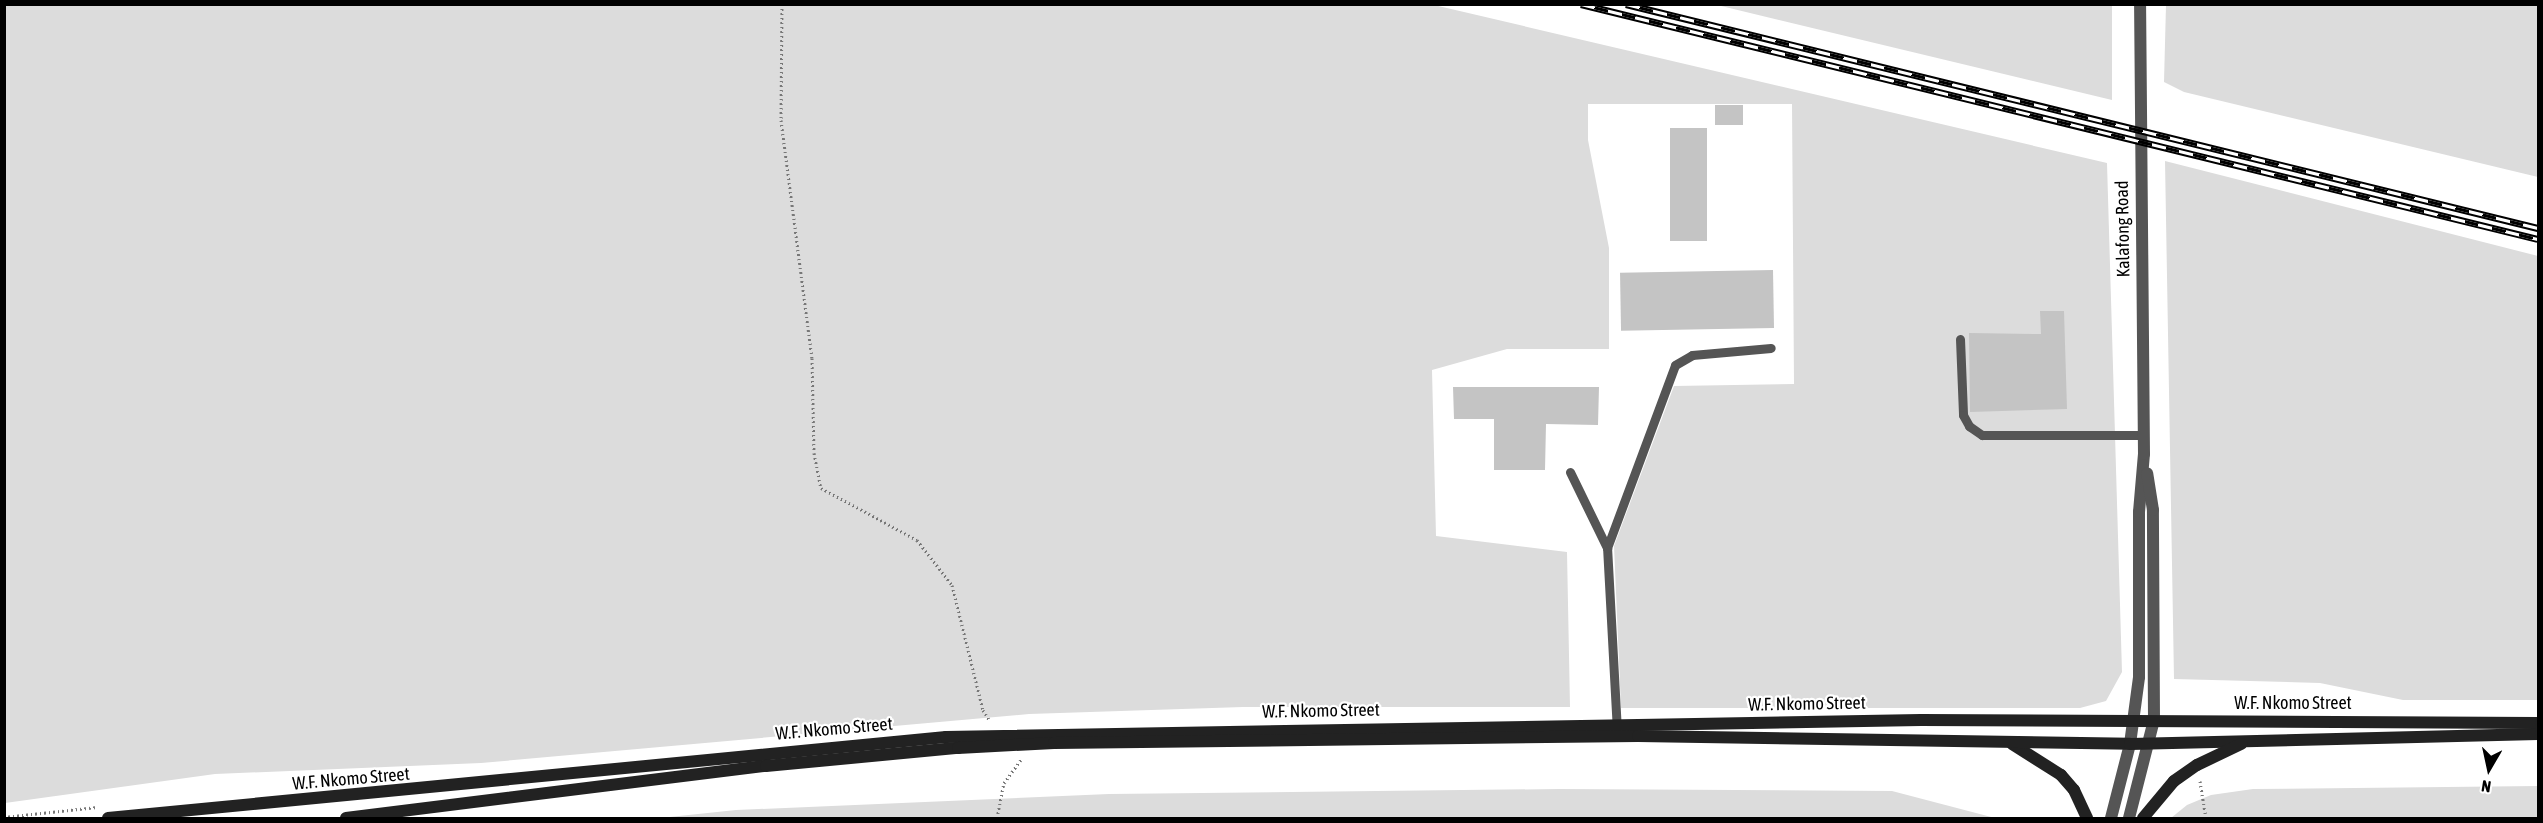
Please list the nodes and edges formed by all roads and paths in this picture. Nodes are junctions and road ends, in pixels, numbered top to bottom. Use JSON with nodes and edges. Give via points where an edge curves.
{"nodes":[{"id":1,"x":782,"y":4,"type":"edge"},
{"id":2,"x":2140,"y":4,"type":"edge"},
{"id":3,"x":1960,"y":339,"type":"dead end"},
{"id":4,"x":1771,"y":348,"type":"dead end"},
{"id":5,"x":2144,"y":435,"type":"junction"},
{"id":6,"x":2144,"y":454,"type":"junction"},
{"id":7,"x":1570,"y":472,"type":"dead end"},
{"id":8,"x":1607,"y":548,"type":"junction"},
{"id":9,"x":2134,"y":720,"type":"junction"},
{"id":10,"x":2154,"y":720,"type":"junction"},
{"id":11,"x":2538,"y":723,"type":"edge"},
{"id":12,"x":1617,"y":731,"type":"junction"},
{"id":13,"x":2538,"y":734,"type":"edge"},
{"id":14,"x":998,"y":736,"type":"junction"},
{"id":15,"x":2007,"y":742,"type":"junction"},
{"id":16,"x":2245,"y":742,"type":"junction"},
{"id":17,"x":2151,"y":743,"type":"junction"},
{"id":18,"x":1027,"y":744,"type":"junction"},
{"id":19,"x":2130,"y":744,"type":"junction"},
{"id":20,"x":2197,"y":765,"type":"junction"},
{"id":21,"x":103,"y":815,"type":"edge"},
{"id":22,"x":4,"y":817,"type":"edge"},
{"id":23,"x":346,"y":819,"type":"edge"},
{"id":24,"x":997,"y":819,"type":"edge"},
{"id":25,"x":2087,"y":819,"type":"edge"},
{"id":26,"x":2112,"y":819,"type":"edge"},
{"id":27,"x":2130,"y":819,"type":"edge"},
{"id":28,"x":2143,"y":819,"type":"edge"},
{"id":29,"x":2206,"y":819,"type":"edge"}],
"edges":[{"from":1,"to":14,"type":"path","via":[[781,120],[812,358],[814,453],[821,488],[917,540],[952,585],[983,710]]},
{"from":2,"to":5,"type":"street","name":"Kalafong Road"},
{"from":3,"to":5,"type":"lane","via":[[1963,415],[1969,426],[1982,435]]},
{"from":4,"to":8,"type":"lane","via":[[1692,355],[1675,365]]},
{"from":5,"to":6,"type":"street","name":"Kalafong Road"},
{"from":6,"to":9,"type":"street","name":"Kalafong Road","via":[[2139,512],[2139,677]]},
{"from":6,"to":10,"type":"street","name":"Kalafong Road","via":[[2153,510]]},
{"from":7,"to":8,"type":"lane"},
{"from":8,"to":12,"type":"lane"},
{"from":9,"to":10,"type":"main road","name":"W.F. Nkomo Street"},
{"from":9,"to":12,"type":"main road","name":"W.F. Nkomo Street"},
{"from":9,"to":19,"type":"street","name":"Kalafong Road"},
{"from":10,"to":11,"type":"main road","name":"W.F. Nkomo Street"},
{"from":10,"to":17,"type":"street","name":"Kalafong Road"},
{"from":12,"to":14,"type":"main road","name":"W.F. Nkomo Street"},
{"from":12,"to":15,"type":"main road","name":"W.F. Nkomo Street"},
{"from":12,"to":18,"type":"main road","name":"W.F. Nkomo Street"},
{"from":13,"to":16,"type":"main road","name":"W.F. Nkomo Street"},
{"from":14,"to":21,"type":"main road","name":"W.F. Nkomo Street","via":[[840,746],[535,779]]},
{"from":15,"to":19,"type":"main road","name":"W.F. Nkomo Street"},
{"from":15,"to":25,"type":"main road","via":[[2061,775],[2074,790]]},
{"from":16,"to":17,"type":"main road","name":"W.F. Nkomo Street"},
{"from":16,"to":20,"type":"main road"},
{"from":17,"to":19,"type":"main road","name":"W.F. Nkomo Street"},
{"from":17,"to":27,"type":"street","name":"Kalafong Road"},
{"from":18,"to":23,"type":"main road","name":"W.F. Nkomo Street","via":[[643,780]]},
{"from":18,"to":24,"type":"path","via":[[1020,764],[1004,783]]},
{"from":19,"to":26,"type":"street","name":"Kalafong Road"},
{"from":20,"to":28,"type":"main road","via":[[2155,799]]},
{"from":20,"to":29,"type":"path"},
{"from":21,"to":22,"type":"path","via":[[97,806]]}]}
